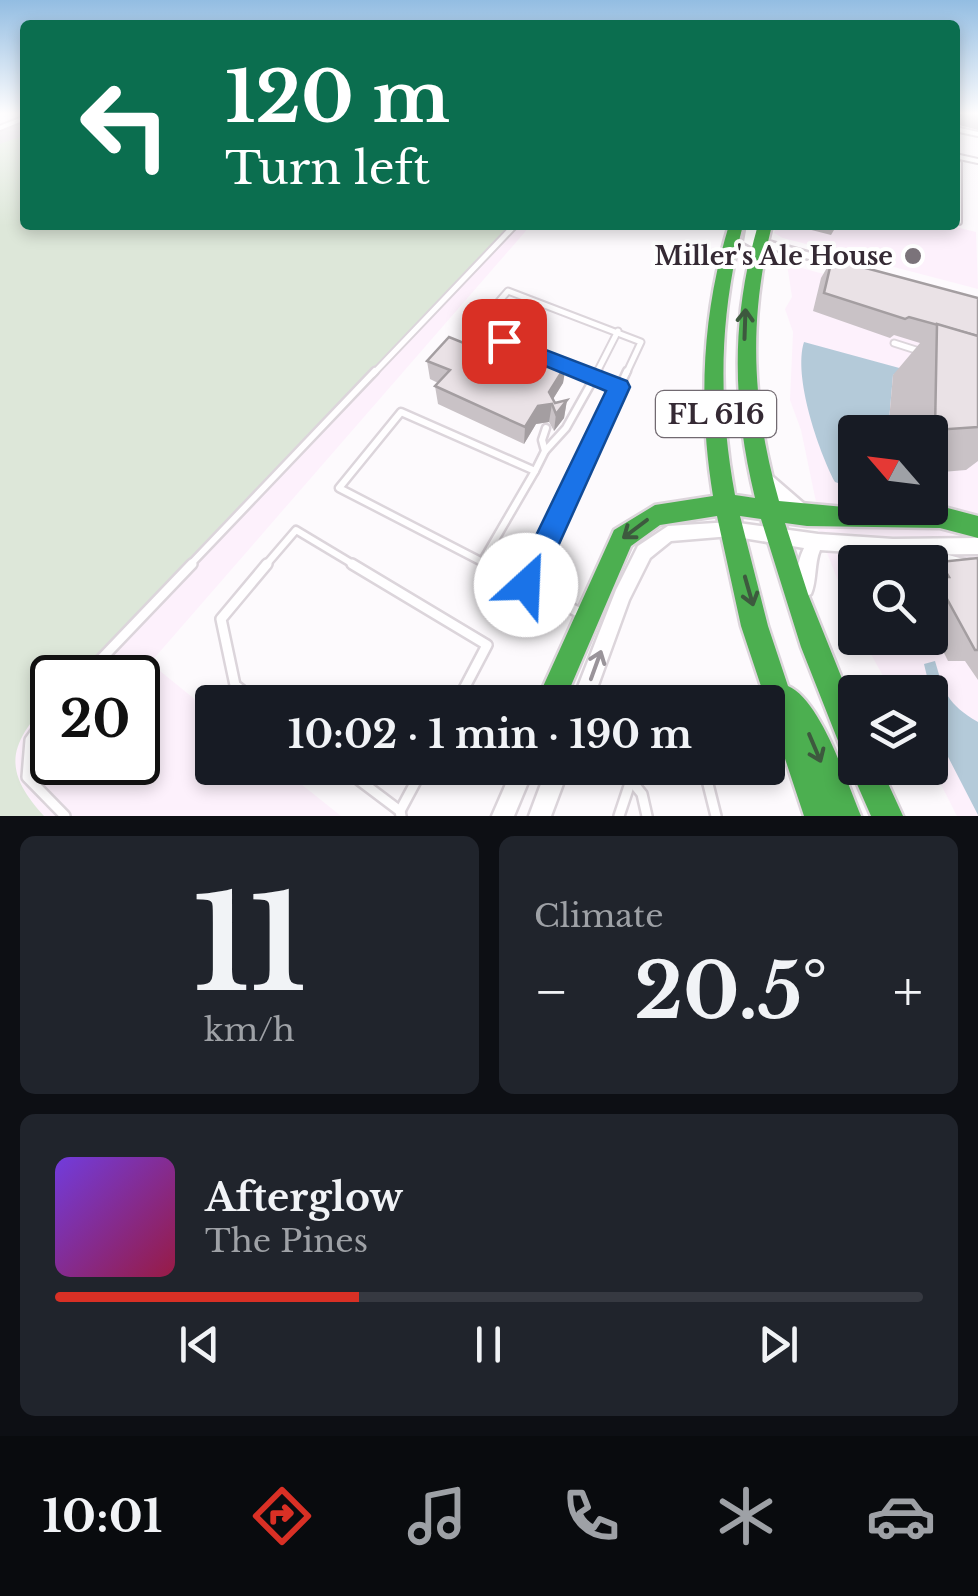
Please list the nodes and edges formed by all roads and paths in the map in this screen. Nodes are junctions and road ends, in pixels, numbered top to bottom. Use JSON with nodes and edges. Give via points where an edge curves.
{"nodes":[{"id":1,"x":510,"y":230,"type":"edge"},
{"id":2,"x":733,"y":232,"type":"edge"},
{"id":3,"x":759,"y":235,"type":"edge"},
{"id":4,"x":863,"y":272,"type":"edge"},
{"id":5,"x":618,"y":331,"type":"junction"},
{"id":6,"x":504,"y":341,"type":"edge"},
{"id":7,"x":894,"y":343,"type":"dead end"},
{"id":8,"x":927,"y":353,"type":"dead end"},
{"id":9,"x":548,"y":358,"type":"edge"},
{"id":10,"x":593,"y":376,"type":"junction"},
{"id":11,"x":619,"y":387,"type":"junction"},
{"id":12,"x":582,"y":396,"type":"junction"},
{"id":13,"x":568,"y":398,"type":"edge"},
{"id":14,"x":546,"y":428,"type":"dead end"},
{"id":15,"x":545,"y":452,"type":"junction"},
{"id":16,"x":535,"y":471,"type":"junction"},
{"id":17,"x":761,"y":475,"type":"junction"},
{"id":18,"x":726,"y":504,"type":"junction"},
{"id":19,"x":769,"y":510,"type":"junction"},
{"id":20,"x":808,"y":516,"type":"junction"},
{"id":21,"x":978,"y":527,"type":"edge"},
{"id":22,"x":731,"y":529,"type":"junction"},
{"id":23,"x":776,"y":536,"type":"junction"},
{"id":24,"x":815,"y":541,"type":"junction"},
{"id":25,"x":878,"y":545,"type":"edge"},
{"id":26,"x":948,"y":546,"type":"edge"},
{"id":27,"x":978,"y":546,"type":"edge"},
{"id":28,"x":948,"y":556,"type":"edge"},
{"id":29,"x":482,"y":562,"type":"junction"},
{"id":30,"x":978,"y":566,"type":"edge"},
{"id":31,"x":526,"y":585,"type":"junction"},
{"id":32,"x":804,"y":613,"type":"junction"},
{"id":33,"x":586,"y":616,"type":"junction"},
{"id":34,"x":610,"y":628,"type":"junction"},
{"id":35,"x":104,"y":655,"type":"edge"},
{"id":36,"x":235,"y":685,"type":"edge"},
{"id":37,"x":466,"y":685,"type":"edge"},
{"id":38,"x":557,"y":685,"type":"edge"},
{"id":39,"x":588,"y":685,"type":"edge"},
{"id":40,"x":776,"y":685,"type":"edge"},
{"id":41,"x":785,"y":697,"type":"edge"},
{"id":42,"x":838,"y":701,"type":"edge"},
{"id":43,"x":785,"y":716,"type":"edge"},
{"id":44,"x":30,"y":740,"type":"edge"},
{"id":45,"x":30,"y":781,"type":"edge"},
{"id":46,"x":34,"y":785,"type":"edge"},
{"id":47,"x":363,"y":785,"type":"edge"},
{"id":48,"x":414,"y":785,"type":"edge"},
{"id":49,"x":516,"y":785,"type":"edge"},
{"id":50,"x":552,"y":785,"type":"edge"},
{"id":51,"x":628,"y":785,"type":"edge"},
{"id":52,"x":638,"y":785,"type":"edge"},
{"id":53,"x":708,"y":785,"type":"edge"},
{"id":54,"x":873,"y":785,"type":"edge"},
{"id":55,"x":400,"y":814,"type":"edge"},
{"id":56,"x":65,"y":816,"type":"edge"},
{"id":57,"x":503,"y":816,"type":"edge"},
{"id":58,"x":540,"y":816,"type":"edge"},
{"id":59,"x":619,"y":816,"type":"edge"},
{"id":60,"x":647,"y":816,"type":"edge"},
{"id":61,"x":716,"y":816,"type":"edge"},
{"id":62,"x":820,"y":816,"type":"edge"},
{"id":63,"x":844,"y":816,"type":"edge"},
{"id":64,"x":887,"y":816,"type":"edge"}],
"edges":[{"from":1,"to":35,"type":"lane"},
{"from":2,"to":18,"type":"main road","number":"FL 616","via":[[714,324]]},
{"from":3,"to":4,"type":"street"},
{"from":17,"to":3,"type":"main road","number":"FL 616","one_way":true,"via":[[744,324]]},
{"from":5,"to":6,"type":"lane","via":[[508,291],[475,329]]},
{"from":5,"to":10,"type":"lane"},
{"from":5,"to":11,"type":"lane","via":[[641,342]]},
{"from":7,"to":8,"type":"lane"},
{"from":9,"to":10,"type":"lane"},
{"from":10,"to":11,"type":"lane"},
{"from":10,"to":12,"type":"lane"},
{"from":11,"to":31,"type":"lane"},
{"from":12,"to":13,"type":"lane"},
{"from":12,"to":15,"type":"lane"},
{"from":14,"to":15,"type":"lane"},
{"from":15,"to":16,"type":"lane"},
{"from":16,"to":29,"type":"lane"},
{"from":16,"to":29,"type":"lane","via":[[402,412],[339,488]]},
{"from":17,"to":19,"type":"main road","number":"FL 616"},
{"from":17,"to":20,"type":"street"},
{"from":18,"to":19,"type":"main road"},
{"from":18,"to":22,"type":"main road","number":"FL 616"},
{"from":18,"to":33,"type":"main road","one_way":true,"via":[[655,514],[622,538]]},
{"from":19,"to":20,"type":"main road"},
{"from":19,"to":23,"type":"main road","number":"FL 616"},
{"from":20,"to":21,"type":"main road","via":[[940,517]]},
{"from":22,"to":23,"type":"street"},
{"from":22,"to":34,"type":"street","via":[[668,534],[644,552]]},
{"from":22,"to":40,"type":"main road","number":"FL 616","one_way":true},
{"from":23,"to":24,"type":"street"},
{"from":23,"to":32,"type":"main road","number":"FL 616"},
{"from":24,"to":25,"type":"street"},
{"from":24,"to":32,"type":"street"},
{"from":26,"to":27,"type":"street"},
{"from":28,"to":30,"type":"lane"},
{"from":29,"to":31,"type":"lane"},
{"from":31,"to":33,"type":"lane"},
{"from":32,"to":42,"type":"main road","number":"FL 616"},
{"from":33,"to":34,"type":"lane"},
{"from":33,"to":38,"type":"main road"},
{"from":39,"to":34,"type":"street","one_way":true},
{"from":36,"to":37,"type":"lane","via":[[220,619],[296,530],[488,644]]},
{"from":41,"to":63,"type":"main road","one_way":true,"via":[[808,729]]},
{"from":43,"to":62,"type":"main road","number":"FL 616"},
{"from":44,"to":45,"type":"lane"},
{"from":46,"to":56,"type":"lane"},
{"from":47,"to":55,"type":"lane"},
{"from":48,"to":55,"type":"lane"},
{"from":49,"to":57,"type":"street"},
{"from":50,"to":58,"type":"street"},
{"from":51,"to":59,"type":"lane"},
{"from":52,"to":60,"type":"lane"},
{"from":53,"to":61,"type":"lane"},
{"from":54,"to":64,"type":"main road"}]}
